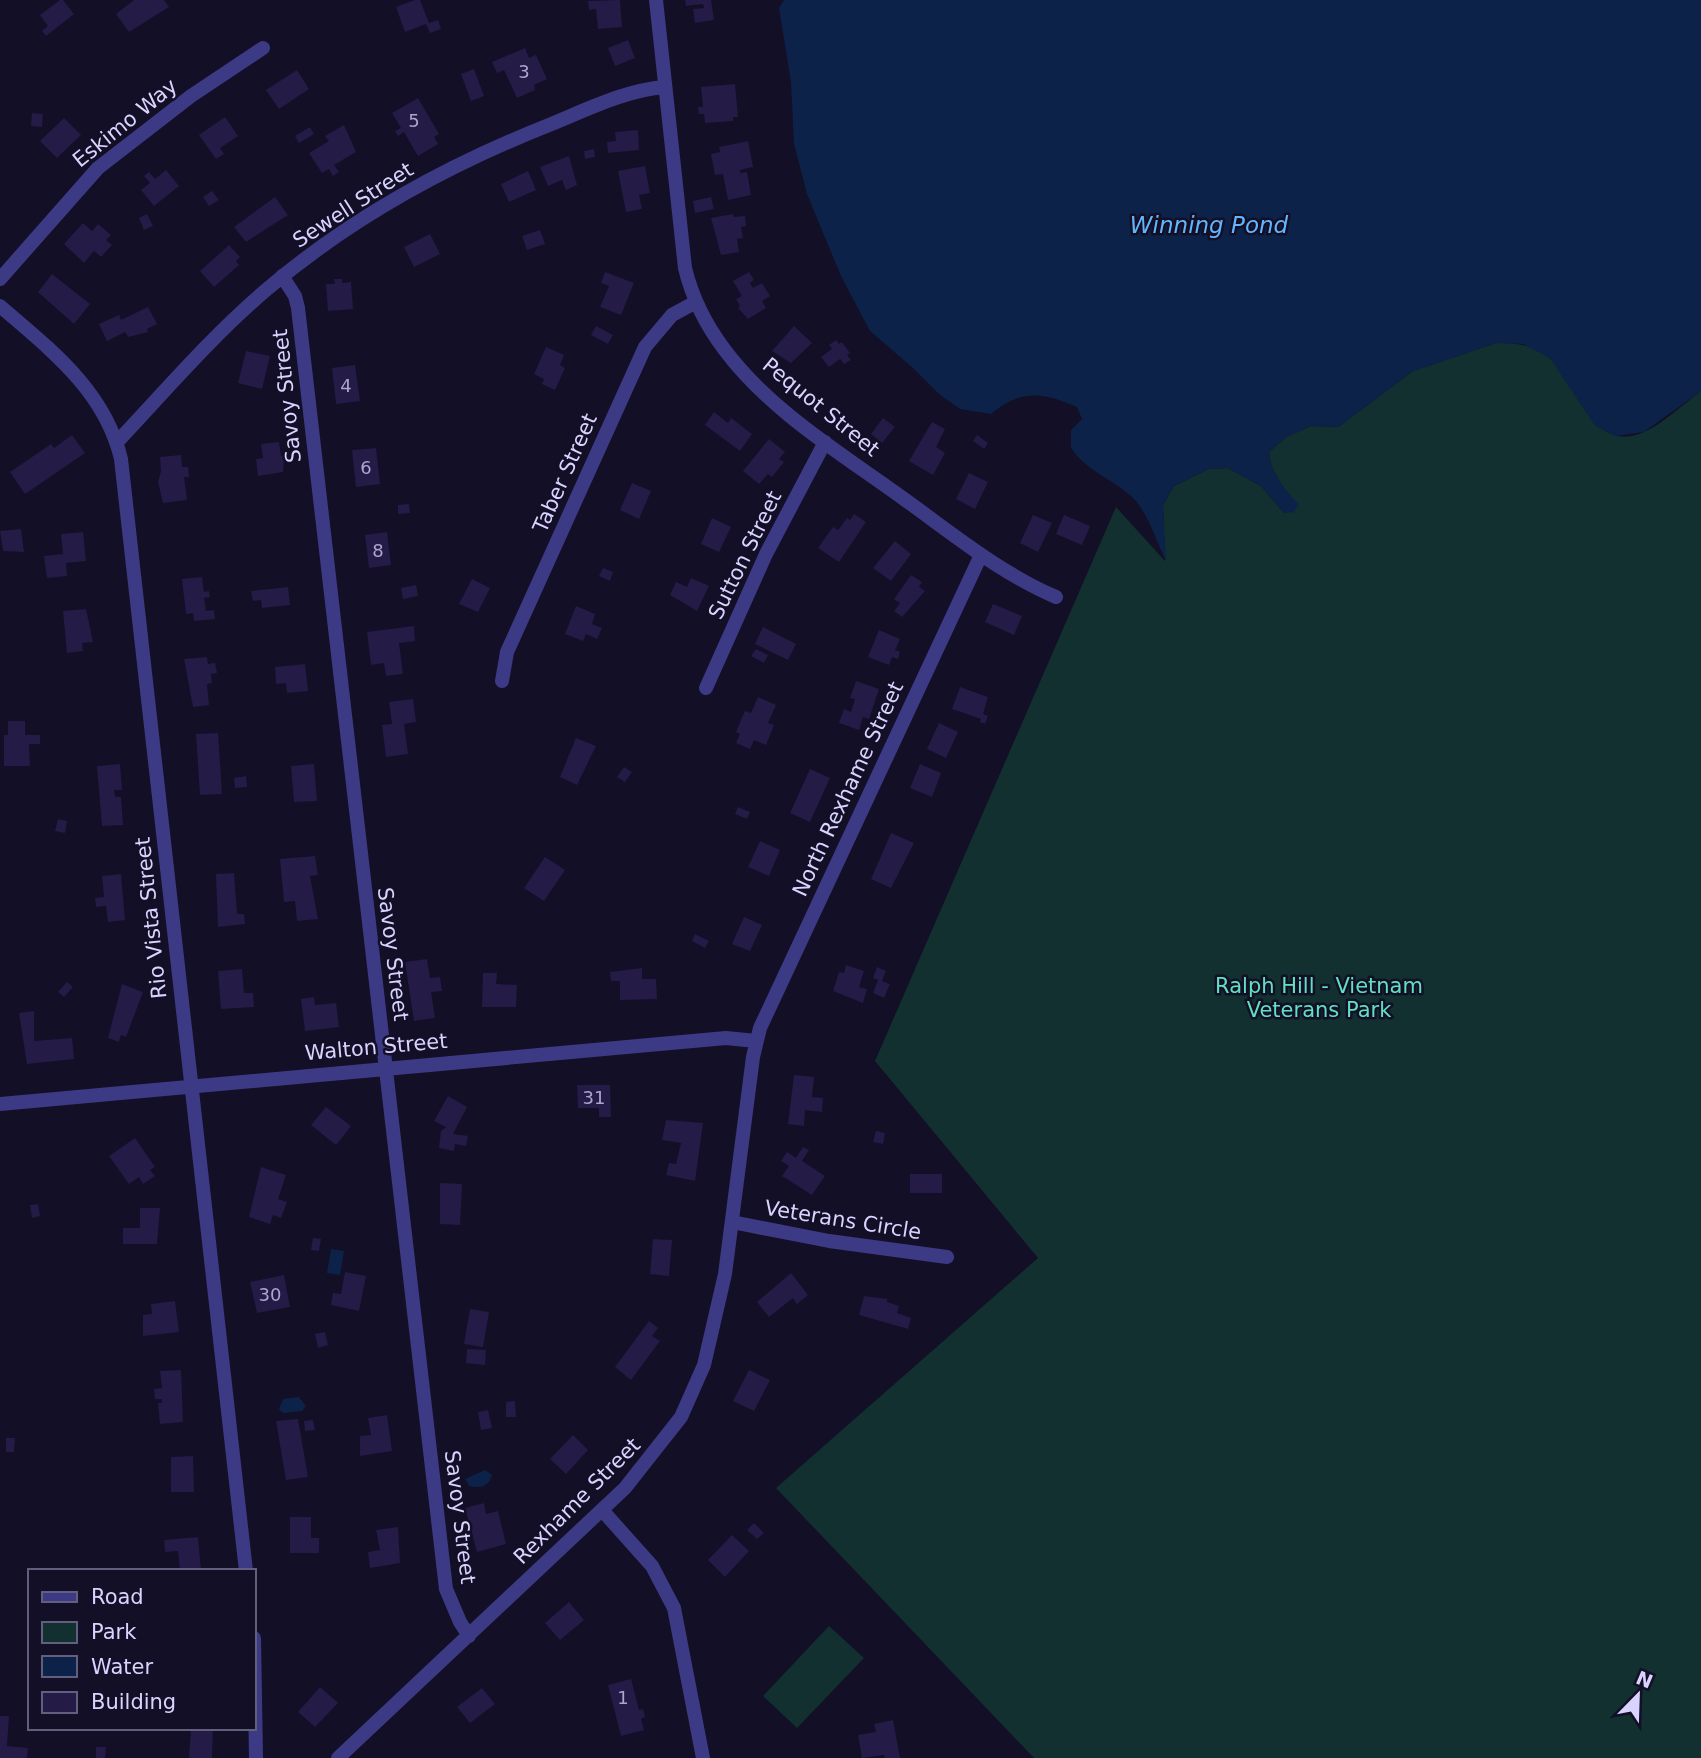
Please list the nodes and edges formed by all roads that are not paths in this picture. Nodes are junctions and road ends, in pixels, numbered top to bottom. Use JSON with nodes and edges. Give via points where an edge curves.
{"nodes":[{"id":1,"x":656,"y":0,"type":"edge"},
{"id":2,"x":264,"y":48,"type":"dead end"},
{"id":3,"x":665,"y":87,"type":"junction"},
{"id":4,"x":282,"y":276,"type":"junction"},
{"id":5,"x":0,"y":279,"type":"edge"},
{"id":6,"x":696,"y":302,"type":"junction"},
{"id":7,"x":0,"y":306,"type":"edge"},
{"id":8,"x":117,"y":442,"type":"junction"},
{"id":9,"x":825,"y":442,"type":"junction"},
{"id":10,"x":981,"y":555,"type":"junction"},
{"id":11,"x":1056,"y":597,"type":"dead end"},
{"id":12,"x":502,"y":681,"type":"dead end"},
{"id":13,"x":706,"y":688,"type":"dead end"},
{"id":14,"x":756,"y":1041,"type":"junction"},
{"id":15,"x":386,"y":1067,"type":"junction"},
{"id":16,"x":191,"y":1086,"type":"junction"},
{"id":17,"x":0,"y":1104,"type":"edge"},
{"id":18,"x":732,"y":1222,"type":"junction"},
{"id":19,"x":947,"y":1258,"type":"dead end"},
{"id":20,"x":602,"y":1510,"type":"junction"},
{"id":21,"x":246,"y":1569,"type":"edge"},
{"id":22,"x":469,"y":1636,"type":"junction"},
{"id":23,"x":256,"y":1730,"type":"edge"},
{"id":24,"x":256,"y":1758,"type":"edge"},
{"id":25,"x":338,"y":1758,"type":"edge"},
{"id":26,"x":703,"y":1758,"type":"edge"}],
"edges":[{"from":1,"to":3,"type":"street","name":"Pequot Street"},
{"from":2,"to":5,"type":"street","name":"Eskimo Way","via":[[191,96],[98,168]]},
{"from":3,"to":4,"type":"street","name":"Sewell Street","via":[[629,93],[484,153],[386,206]]},
{"from":3,"to":6,"type":"street","name":"Pequot Street","via":[[685,268]]},
{"from":4,"to":8,"type":"street","name":"Sewell Street","via":[[230,323]]},
{"from":4,"to":15,"type":"street","name":"Savoy Street","via":[[298,308]]},
{"from":6,"to":9,"type":"street","name":"Pequot Street","via":[[738,366]]},
{"from":6,"to":12,"type":"street","name":"Taber Street","via":[[672,316],[645,347],[508,652]]},
{"from":7,"to":8,"type":"street","name":"Rio Vista Street","via":[[82,382],[104,411]]},
{"from":8,"to":16,"type":"street","name":"Rio Vista Street"},
{"from":9,"to":10,"type":"street","name":"Pequot Street"},
{"from":9,"to":13,"type":"street","name":"Sutton Street","via":[[766,554]]},
{"from":10,"to":11,"type":"street","name":"Pequot Street"},
{"from":10,"to":14,"type":"street","name":"North Rexhame Street"},
{"from":14,"to":15,"type":"street","name":"Walton Street","via":[[726,1038]]},
{"from":14,"to":18,"type":"street","name":"Rexhame Street"},
{"from":15,"to":16,"type":"street","name":"Walton Street"},
{"from":15,"to":22,"type":"street","name":"Savoy Street","via":[[446,1589]]},
{"from":16,"to":17,"type":"street","name":"Walton Street"},
{"from":16,"to":21,"type":"street","name":"Rio Vista Street"},
{"from":18,"to":19,"type":"street","name":"Veterans Circle"},
{"from":18,"to":20,"type":"street","name":"Rexhame Street","via":[[716,1316],[694,1392],[664,1442]]},
{"from":20,"to":22,"type":"street","name":"Rexhame Street"},
{"from":20,"to":26,"type":"street","via":[[652,1566],[674,1608]]},
{"from":22,"to":25,"type":"street","name":"Rexhame Street"},
{"from":23,"to":24,"type":"street"}]}
